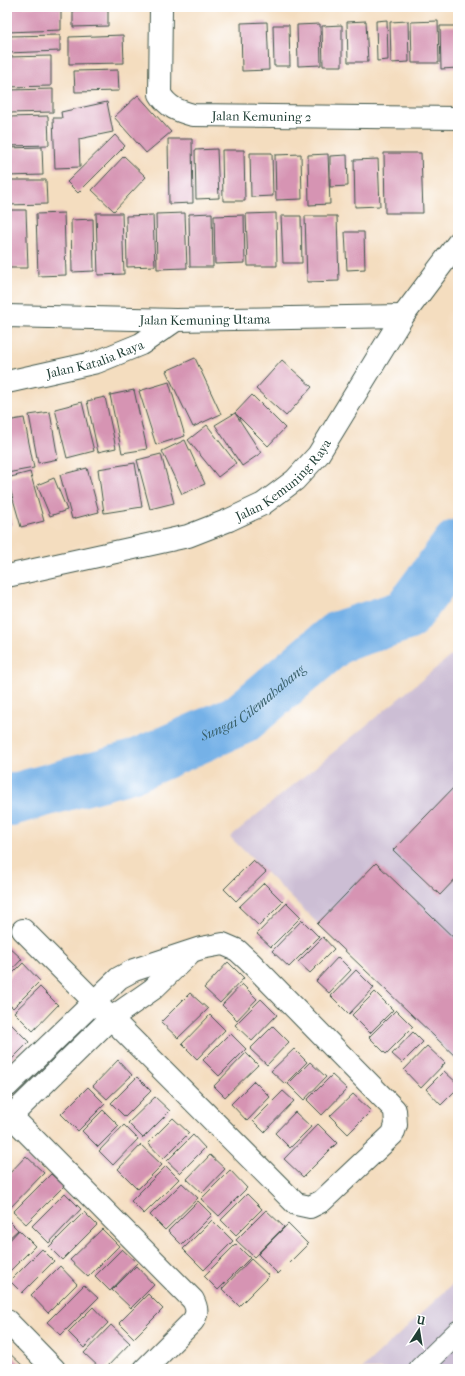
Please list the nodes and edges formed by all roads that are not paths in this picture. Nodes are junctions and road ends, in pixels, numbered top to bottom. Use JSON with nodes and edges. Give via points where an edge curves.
{"nodes":[{"id":1,"x":161,"y":7,"type":"edge"},
{"id":2,"x":458,"y":118,"type":"edge"},
{"id":3,"x":458,"y":243,"type":"edge"},
{"id":4,"x":7,"y":316,"type":"edge"},
{"id":5,"x":403,"y":316,"type":"junction"},
{"id":6,"x":176,"y":320,"type":"junction"},
{"id":7,"x":7,"y":382,"type":"edge"},
{"id":8,"x":7,"y":576,"type":"edge"},
{"id":9,"x":23,"y":930,"type":"dead end"},
{"id":10,"x":190,"y":952,"type":"junction"},
{"id":11,"x":93,"y":1001,"type":"junction"},
{"id":12,"x":110,"y":1019,"type":"junction"},
{"id":13,"x":7,"y":1086,"type":"edge"},
{"id":14,"x":9,"y":1118,"type":"edge"},
{"id":15,"x":7,"y":1321,"type":"edge"},
{"id":16,"x":458,"y":1332,"type":"edge"},
{"id":17,"x":54,"y":1369,"type":"edge"},
{"id":18,"x":145,"y":1369,"type":"edge"},
{"id":19,"x":420,"y":1369,"type":"edge"}],
"edges":[{"from":1,"to":2,"type":"street","name":"Jalan Kemuning 2","via":[[160,94],[165,102],[178,111],[193,115]]},
{"from":3,"to":5,"type":"street","name":"Jalan Kemuning Raya"},
{"from":4,"to":6,"type":"street","name":"Jalan Kemuning Utama"},
{"from":5,"to":6,"type":"street","name":"Jalan Kemuning Utama"},
{"from":5,"to":8,"type":"street","name":"Jalan Kemuning Raya","via":[[318,455],[295,480],[262,504],[188,536]]},
{"from":6,"to":7,"type":"street","name":"Jalan Katalia Raya","via":[[141,344],[97,362]]},
{"from":9,"to":11,"type":"street"},
{"from":10,"to":11,"type":"street","via":[[143,967],[119,978]]},
{"from":10,"to":12,"type":"street","via":[[153,989]]},
{"from":10,"to":12,"type":"street","via":[[223,944],[237,950],[395,1110],[396,1125],[393,1134],[322,1201],[310,1207],[296,1204]]},
{"from":11,"to":12,"type":"street"},
{"from":11,"to":13,"type":"street"},
{"from":12,"to":14,"type":"street"},
{"from":14,"to":18,"type":"street","via":[[193,1300],[197,1309],[193,1321]]},
{"from":15,"to":17,"type":"street"},
{"from":16,"to":19,"type":"street"}]}
